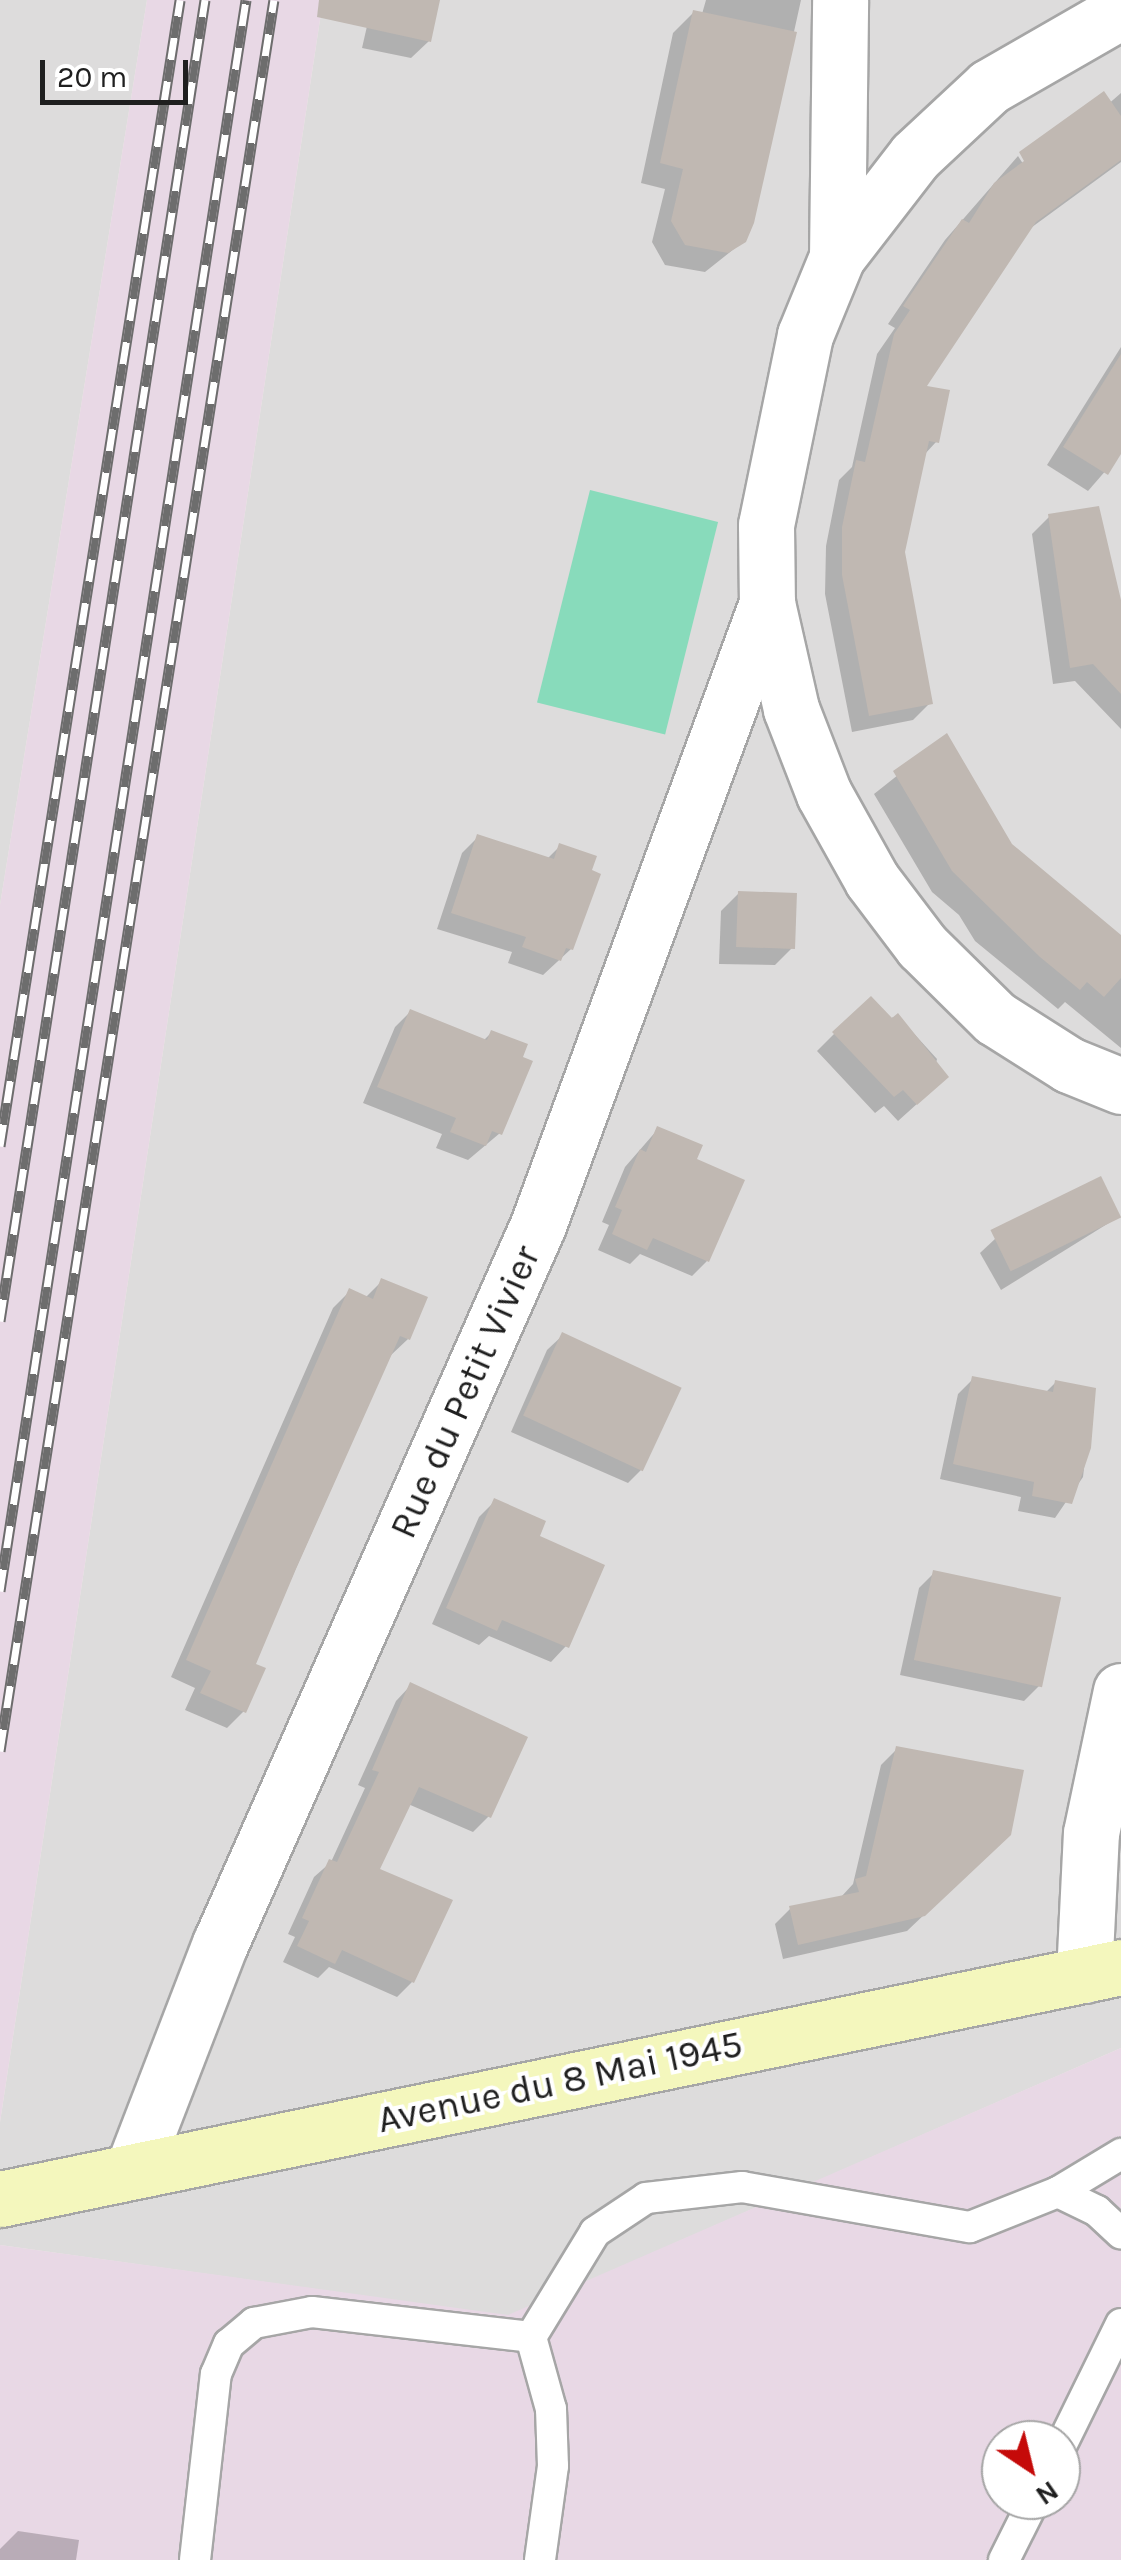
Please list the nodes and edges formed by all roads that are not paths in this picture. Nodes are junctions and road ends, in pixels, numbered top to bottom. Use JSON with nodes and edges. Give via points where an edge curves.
{"nodes":[{"id":1,"x":840,"y":0,"type":"edge"},
{"id":2,"x":1121,"y":11,"type":"edge"},
{"id":3,"x":838,"y":258,"type":"junction"},
{"id":4,"x":767,"y":603,"type":"junction"},
{"id":5,"x":1121,"y":1086,"type":"edge"},
{"id":6,"x":1121,"y":1691,"type":"edge"},
{"id":7,"x":1103,"y":1971,"type":"edge"},
{"id":8,"x":1121,"y":2154,"type":"edge"},
{"id":9,"x":133,"y":2169,"type":"junction"},
{"id":10,"x":1058,"y":2192,"type":"junction"},
{"id":11,"x":0,"y":2199,"type":"edge"},
{"id":12,"x":1121,"y":2233,"type":"edge"},
{"id":13,"x":1121,"y":2324,"type":"edge"},
{"id":14,"x":531,"y":2337,"type":"junction"},
{"id":15,"x":1074,"y":2420,"type":"edge"},
{"id":16,"x":1024,"y":2520,"type":"edge"},
{"id":17,"x":195,"y":2560,"type":"edge"},
{"id":18,"x":540,"y":2560,"type":"edge"},
{"id":19,"x":1004,"y":2560,"type":"edge"}],
"edges":[{"from":1,"to":3,"type":"street"},
{"from":2,"to":3,"type":"street","via":[[989,87],[915,156]]},
{"from":3,"to":4,"type":"street","via":[[806,335],[766,524]]},
{"from":4,"to":5,"type":"street","via":[[792,710],[824,794],[872,880],[922,946],[996,1018],[1069,1065]]},
{"from":4,"to":9,"type":"street","name":"Rue du Petit Vivier","via":[[538,1225],[169,2064]]},
{"from":6,"to":7,"type":"street","via":[[1091,1834]]},
{"from":7,"to":9,"type":"main road","name":"Avenue du 8 Mai 1945"},
{"from":8,"to":10,"type":"lane"},
{"from":9,"to":11,"type":"main road","name":"Avenue du 8 Mai 1945"},
{"from":10,"to":12,"type":"lane","via":[[1098,2211]]},
{"from":10,"to":14,"type":"lane","via":[[970,2227],[742,2187],[646,2198],[595,2232]]},
{"from":13,"to":15,"type":"lane"},
{"from":14,"to":17,"type":"lane","via":[[312,2312],[254,2322],[230,2344],[216,2374]]},
{"from":14,"to":18,"type":"lane","via":[[552,2428]]},
{"from":16,"to":19,"type":"lane"}]}
